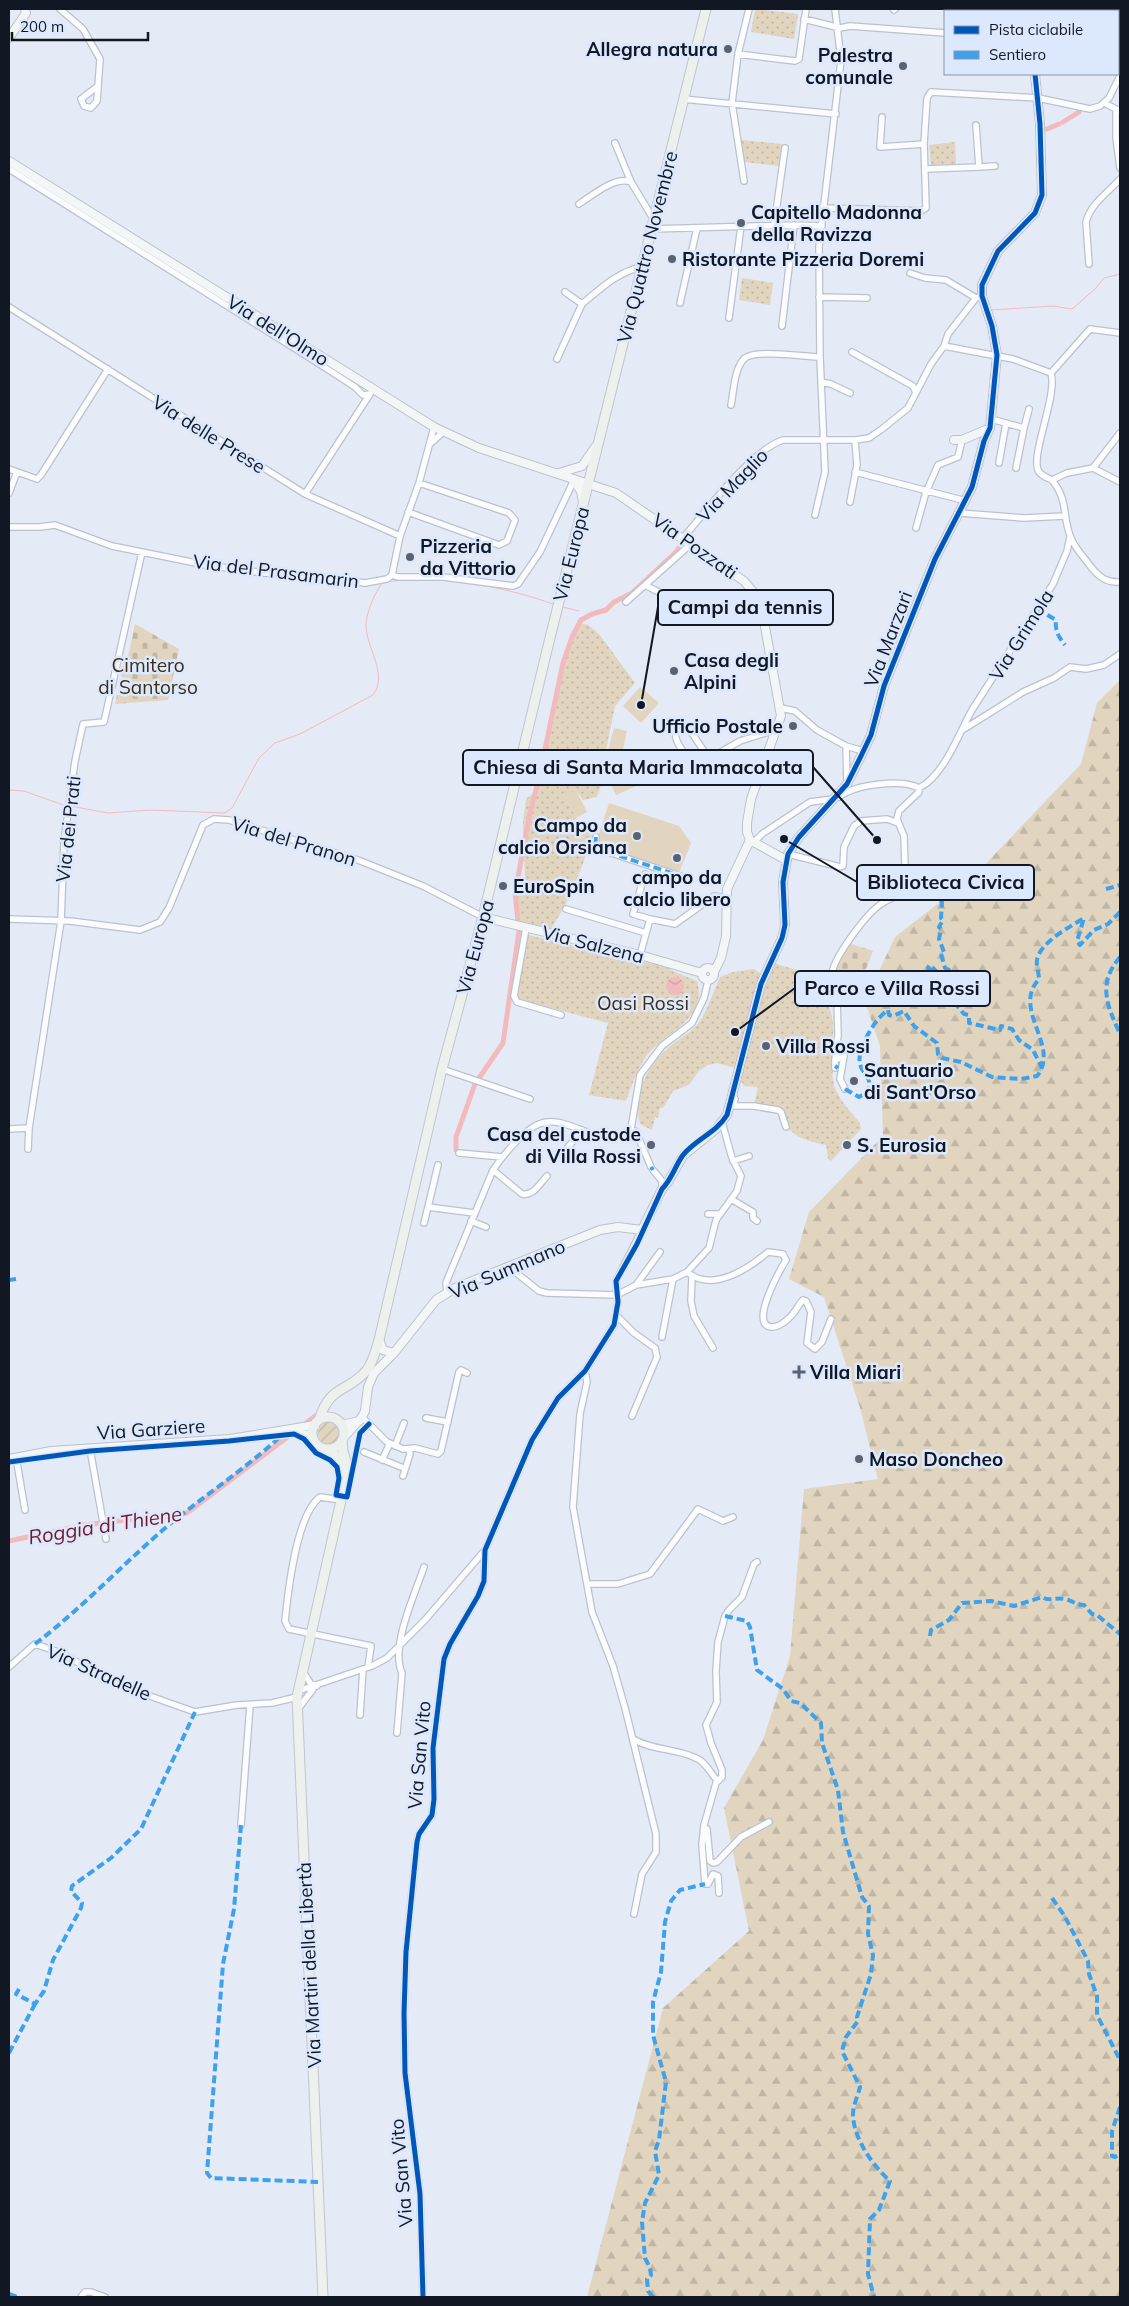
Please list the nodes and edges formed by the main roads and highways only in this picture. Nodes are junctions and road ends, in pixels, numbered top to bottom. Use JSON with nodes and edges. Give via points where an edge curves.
{"nodes":[{"id":1,"x":706,"y":9,"type":"edge"},
{"id":2,"x":589,"y":482,"type":"joint"},
{"id":3,"x":335,"y":1394,"type":"junction"},
{"id":4,"x":339,"y":1422,"type":"junction"},
{"id":5,"x":317,"y":1423,"type":"junction"},
{"id":6,"x":343,"y":1439,"type":"junction"},
{"id":7,"x":324,"y":1449,"type":"junction"},
{"id":8,"x":346,"y":1479,"type":"junction"},
{"id":9,"x":323,"y":2297,"type":"edge"}],
"edges":[{"from":1,"to":2,"type":"main road","name":"Via Quattro Novembre"},
{"from":2,"to":3,"type":"main road","name":"Via Europa","via":[[484,917],[442,1069],[379,1340],[368,1368]]},
{"from":3,"to":4,"type":"main road","via":[[331,1408]]},
{"from":3,"to":5,"type":"main road","name":"Via Europa","via":[[325,1402]]},
{"from":4,"to":5,"type":"main road","via":[[327,1417]]},
{"from":4,"to":6,"type":"main road"},
{"from":5,"to":7,"type":"main road","via":[[313,1438]]},
{"from":6,"to":7,"type":"main road","via":[[335,1448]]},
{"from":6,"to":8,"type":"main road","name":"Via Martiri della Libertà","via":[[348,1469]]},
{"from":7,"to":8,"type":"main road","via":[[339,1460]]},
{"from":8,"to":9,"type":"main road","name":"Via Martiri della Libertà","via":[[298,1694]]}]}
